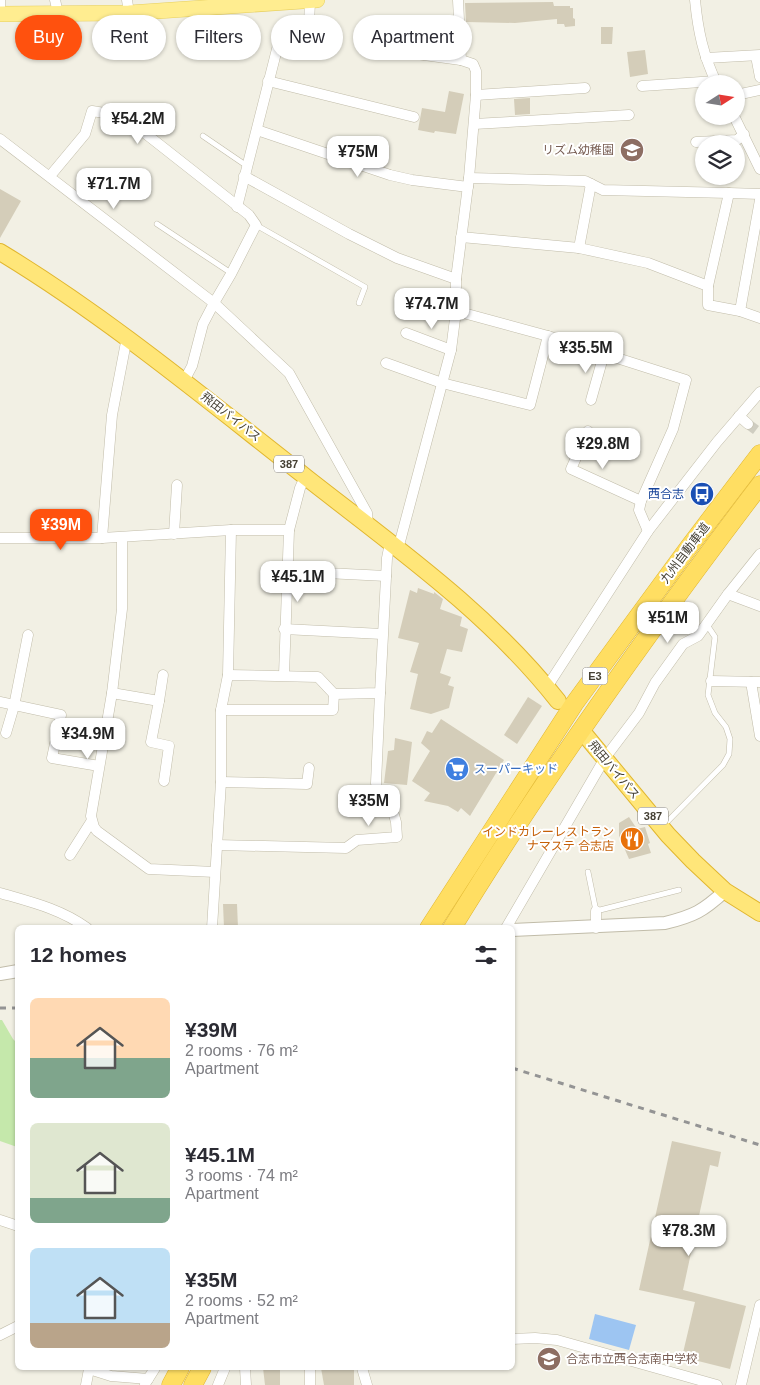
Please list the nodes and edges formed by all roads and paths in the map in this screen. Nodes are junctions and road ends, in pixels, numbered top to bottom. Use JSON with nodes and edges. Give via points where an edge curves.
{"nodes":[{"id":1,"x":0,"y":0,"type":"edge"},
{"id":2,"x":310,"y":0,"type":"edge"},
{"id":3,"x":317,"y":0,"type":"edge"},
{"id":4,"x":458,"y":0,"type":"edge"},
{"id":5,"x":695,"y":0,"type":"edge"},
{"id":6,"x":221,"y":3,"type":"edge"},
{"id":7,"x":128,"y":6,"type":"edge"},
{"id":8,"x":57,"y":7,"type":"edge"},
{"id":9,"x":0,"y":14,"type":"edge"},
{"id":10,"x":459,"y":15,"type":"edge"},
{"id":11,"x":758,"y":56,"type":"edge"},
{"id":12,"x":706,"y":58,"type":"junction"},
{"id":13,"x":461,"y":60,"type":"edge"},
{"id":14,"x":713,"y":75,"type":"edge"},
{"id":15,"x":760,"y":77,"type":"edge"},
{"id":16,"x":268,"y":81,"type":"junction"},
{"id":17,"x":695,"y":83,"type":"edge"},
{"id":18,"x":642,"y":86,"type":"dead end"},
{"id":19,"x":585,"y":88,"type":"dead end"},
{"id":20,"x":760,"y":90,"type":"edge"},
{"id":21,"x":745,"y":93,"type":"edge"},
{"id":22,"x":476,"y":95,"type":"junction"},
{"id":23,"x":629,"y":115,"type":"dead end"},
{"id":24,"x":414,"y":118,"type":"dead end"},
{"id":25,"x":474,"y":124,"type":"junction"},
{"id":26,"x":739,"y":125,"type":"edge"},
{"id":27,"x":257,"y":130,"type":"junction"},
{"id":28,"x":744,"y":134,"type":"joint"},
{"id":29,"x":204,"y":136,"type":"dead end"},
{"id":30,"x":0,"y":139,"type":"edge"},
{"id":31,"x":760,"y":169,"type":"edge"},
{"id":32,"x":246,"y":171,"type":"junction"},
{"id":33,"x":50,"y":176,"type":"junction"},
{"id":34,"x":469,"y":183,"type":"junction"},
{"id":35,"x":591,"y":184,"type":"junction"},
{"id":36,"x":729,"y":193,"type":"junction"},
{"id":37,"x":760,"y":194,"type":"edge"},
{"id":38,"x":760,"y":200,"type":"edge"},
{"id":39,"x":238,"y":207,"type":"junction"},
{"id":40,"x":157,"y":224,"type":"dead end"},
{"id":41,"x":256,"y":225,"type":"junction"},
{"id":42,"x":461,"y":238,"type":"junction"},
{"id":43,"x":579,"y":248,"type":"junction"},
{"id":44,"x":0,"y":252,"type":"edge"},
{"id":45,"x":231,"y":274,"type":"junction"},
{"id":46,"x":456,"y":279,"type":"junction"},
{"id":47,"x":708,"y":286,"type":"junction"},
{"id":48,"x":214,"y":303,"type":"junction"},
{"id":49,"x":360,"y":303,"type":"dead end"},
{"id":50,"x":456,"y":311,"type":"junction"},
{"id":51,"x":740,"y":311,"type":"junction"},
{"id":52,"x":760,"y":318,"type":"edge"},
{"id":53,"x":406,"y":333,"type":"dead end"},
{"id":54,"x":548,"y":336,"type":"junction"},
{"id":55,"x":126,"y":337,"type":"junction"},
{"id":56,"x":451,"y":350,"type":"junction"},
{"id":57,"x":604,"y":354,"type":"junction"},
{"id":58,"x":386,"y":363,"type":"dead end"},
{"id":59,"x":184,"y":381,"type":"junction"},
{"id":60,"x":442,"y":384,"type":"junction"},
{"id":61,"x":760,"y":392,"type":"edge"},
{"id":62,"x":591,"y":400,"type":"dead end"},
{"id":63,"x":739,"y":416,"type":"junction"},
{"id":64,"x":748,"y":424,"type":"tunnel mouth"},
{"id":65,"x":588,"y":431,"type":"dead end"},
{"id":66,"x":760,"y":454,"type":"edge"},
{"id":67,"x":305,"y":477,"type":"junction"},
{"id":68,"x":177,"y":485,"type":"dead end"},
{"id":69,"x":760,"y":485,"type":"edge"},
{"id":70,"x":641,"y":501,"type":"junction"},
{"id":71,"x":368,"y":525,"type":"junction"},
{"id":72,"x":231,"y":530,"type":"junction"},
{"id":73,"x":289,"y":530,"type":"junction"},
{"id":74,"x":648,"y":531,"type":"junction"},
{"id":75,"x":174,"y":534,"type":"junction"},
{"id":76,"x":0,"y":538,"type":"edge"},
{"id":77,"x":102,"y":538,"type":"junction"},
{"id":78,"x":122,"y":538,"type":"junction"},
{"id":79,"x":394,"y":546,"type":"junction"},
{"id":80,"x":760,"y":554,"type":"edge"},
{"id":81,"x":286,"y":571,"type":"junction"},
{"id":82,"x":386,"y":576,"type":"junction"},
{"id":83,"x":728,"y":594,"type":"junction"},
{"id":84,"x":760,"y":606,"type":"edge"},
{"id":85,"x":706,"y":624,"type":"junction"},
{"id":86,"x":284,"y":629,"type":"junction"},
{"id":87,"x":382,"y":634,"type":"junction"},
{"id":88,"x":28,"y":635,"type":"dead end"},
{"id":89,"x":163,"y":675,"type":"dead end"},
{"id":90,"x":228,"y":675,"type":"junction"},
{"id":91,"x":284,"y":676,"type":"junction"},
{"id":92,"x":711,"y":680,"type":"junction"},
{"id":93,"x":756,"y":682,"type":"edge"},
{"id":94,"x":547,"y":687,"type":"junction"},
{"id":95,"x":112,"y":693,"type":"junction"},
{"id":96,"x":380,"y":693,"type":"junction"},
{"id":97,"x":334,"y":694,"type":"junction"},
{"id":98,"x":159,"y":701,"type":"junction"},
{"id":99,"x":558,"y":701,"type":"dead end"},
{"id":100,"x":0,"y":702,"type":"edge"},
{"id":101,"x":14,"y":706,"type":"junction"},
{"id":102,"x":221,"y":710,"type":"junction"},
{"id":103,"x":6,"y":733,"type":"dead end"},
{"id":104,"x":760,"y":735,"type":"edge"},
{"id":105,"x":586,"y":736,"type":"dead end"},
{"id":106,"x":605,"y":758,"type":"junction"},
{"id":107,"x":99,"y":766,"type":"junction"},
{"id":108,"x":309,"y":768,"type":"dead end"},
{"id":109,"x":164,"y":780,"type":"dead end"},
{"id":110,"x":221,"y":782,"type":"junction"},
{"id":111,"x":91,"y":822,"type":"junction"},
{"id":112,"x":662,"y":828,"type":"junction"},
{"id":113,"x":217,"y":845,"type":"junction"},
{"id":114,"x":70,"y":855,"type":"dead end"},
{"id":115,"x":215,"y":872,"type":"junction"},
{"id":116,"x":588,"y":872,"type":"dead end"},
{"id":117,"x":679,"y":890,"type":"dead end"},
{"id":118,"x":724,"y":891,"type":"junction"},
{"id":119,"x":0,"y":893,"type":"edge"},
{"id":120,"x":596,"y":911,"type":"junction"},
{"id":121,"x":760,"y":913,"type":"edge"},
{"id":122,"x":83,"y":925,"type":"edge"},
{"id":123,"x":212,"y":925,"type":"edge"},
{"id":124,"x":430,"y":925,"type":"edge"},
{"id":125,"x":454,"y":925,"type":"edge"},
{"id":126,"x":508,"y":925,"type":"edge"},
{"id":127,"x":596,"y":928,"type":"junction"},
{"id":128,"x":515,"y":930,"type":"edge"},
{"id":129,"x":15,"y":972,"type":"edge"},
{"id":130,"x":0,"y":974,"type":"edge"},
{"id":131,"x":0,"y":1220,"type":"edge"},
{"id":132,"x":15,"y":1225,"type":"edge"},
{"id":133,"x":760,"y":1305,"type":"edge"},
{"id":134,"x":15,"y":1327,"type":"edge"},
{"id":135,"x":1,"y":1332,"type":"edge"},
{"id":136,"x":515,"y":1339,"type":"edge"},
{"id":137,"x":87,"y":1370,"type":"edge"},
{"id":138,"x":93,"y":1370,"type":"edge"},
{"id":139,"x":153,"y":1370,"type":"edge"},
{"id":140,"x":179,"y":1370,"type":"edge"},
{"id":141,"x":201,"y":1370,"type":"edge"},
{"id":142,"x":224,"y":1370,"type":"edge"},
{"id":143,"x":245,"y":1370,"type":"edge"},
{"id":144,"x":310,"y":1370,"type":"edge"},
{"id":145,"x":363,"y":1370,"type":"edge"},
{"id":146,"x":146,"y":1382,"type":"edge"},
{"id":147,"x":86,"y":1385,"type":"edge"},
{"id":148,"x":172,"y":1385,"type":"edge"},
{"id":149,"x":193,"y":1385,"type":"edge"},
{"id":150,"x":218,"y":1385,"type":"edge"},
{"id":151,"x":246,"y":1385,"type":"edge"},
{"id":152,"x":310,"y":1385,"type":"edge"},
{"id":153,"x":367,"y":1385,"type":"edge"},
{"id":154,"x":718,"y":1385,"type":"edge"},
{"id":155,"x":741,"y":1385,"type":"edge"}],
"edges":[{"from":1,"to":9,"type":"street"},
{"from":2,"to":3,"type":"main road"},
{"from":2,"to":6,"type":"main road"},
{"from":2,"to":16,"type":"street","via":[[309,26],[306,30],[284,36],[280,41]]},
{"from":4,"to":10,"type":"street"},
{"from":5,"to":12,"type":"street","via":[[698,31]]},
{"from":6,"to":7,"type":"main road"},
{"from":7,"to":8,"type":"main road"},
{"from":8,"to":9,"type":"main road"},
{"from":11,"to":12,"type":"street"},
{"from":11,"to":15,"type":"street"},
{"from":12,"to":14,"type":"street"},
{"from":13,"to":22,"type":"street","via":[[473,64]]},
{"from":16,"to":24,"type":"street"},
{"from":16,"to":27,"type":"street"},
{"from":17,"to":18,"type":"street"},
{"from":19,"to":22,"type":"street"},
{"from":20,"to":21,"type":"street"},
{"from":22,"to":25,"type":"street"},
{"from":23,"to":25,"type":"street"},
{"from":25,"to":34,"type":"street"},
{"from":26,"to":28,"type":"street"},
{"from":27,"to":32,"type":"street"},
{"from":27,"to":34,"type":"street","via":[[390,175],[412,180]]},
{"from":28,"to":31,"type":"street"},
{"from":29,"to":32,"type":"lane"},
{"from":30,"to":33,"type":"street"},
{"from":32,"to":39,"type":"street"},
{"from":32,"to":46,"type":"street","via":[[349,234],[389,254]]},
{"from":33,"to":39,"type":"street","via":[[85,134],[92,111],[117,115],[132,123]]},
{"from":33,"to":48,"type":"street"},
{"from":34,"to":35,"type":"street","via":[[585,181]]},
{"from":34,"to":42,"type":"street"},
{"from":35,"to":36,"type":"street","via":[[603,190]]},
{"from":35,"to":43,"type":"street"},
{"from":36,"to":37,"type":"street"},
{"from":36,"to":47,"type":"street"},
{"from":38,"to":51,"type":"street"},
{"from":39,"to":41,"type":"street"},
{"from":40,"to":45,"type":"lane"},
{"from":41,"to":45,"type":"street"},
{"from":41,"to":49,"type":"lane","via":[[365,287]]},
{"from":42,"to":43,"type":"street"},
{"from":42,"to":46,"type":"street"},
{"from":43,"to":47,"type":"street","via":[[648,263]]},
{"from":44,"to":55,"type":"highway","name":"飛田バイパス","number":"387"},
{"from":45,"to":48,"type":"street"},
{"from":46,"to":50,"type":"street"},
{"from":47,"to":51,"type":"street","via":[[708,305]]},
{"from":48,"to":59,"type":"street","via":[[203,324],[192,366]]},
{"from":48,"to":71,"type":"street","via":[[289,373],[367,513]]},
{"from":50,"to":54,"type":"street"},
{"from":50,"to":56,"type":"street"},
{"from":51,"to":52,"type":"street"},
{"from":53,"to":56,"type":"street"},
{"from":54,"to":57,"type":"street"},
{"from":54,"to":60,"type":"street","via":[[530,405]]},
{"from":55,"to":59,"type":"highway","name":"飛田バイパス","number":"387"},
{"from":55,"to":77,"type":"street","via":[[112,415]]},
{"from":56,"to":60,"type":"street"},
{"from":57,"to":62,"type":"street"},
{"from":57,"to":70,"type":"street","via":[[686,380],[673,429]]},
{"from":58,"to":60,"type":"street"},
{"from":59,"to":67,"type":"highway","name":"飛田バイパス","number":"387"},
{"from":60,"to":79,"type":"street"},
{"from":61,"to":63,"type":"street"},
{"from":63,"to":64,"type":"street"},
{"from":63,"to":74,"type":"street"},
{"from":65,"to":70,"type":"street","via":[[571,469]]},
{"from":66,"to":124,"type":"highway","name":"九州自動車道","number":"E3","via":[[574,704]]},
{"from":67,"to":71,"type":"highway","name":"飛田バイパス","number":"387"},
{"from":67,"to":73,"type":"street"},
{"from":68,"to":75,"type":"street"},
{"from":69,"to":125,"type":"highway","name":"九州自動車道","number":"E3","via":[[651,630],[543,785]]},
{"from":70,"to":74,"type":"street","via":[[639,510]]},
{"from":71,"to":79,"type":"highway","name":"飛田バイパス","number":"387"},
{"from":72,"to":73,"type":"street"},
{"from":72,"to":75,"type":"street"},
{"from":72,"to":90,"type":"street"},
{"from":73,"to":81,"type":"street"},
{"from":74,"to":94,"type":"street"},
{"from":75,"to":78,"type":"street"},
{"from":76,"to":77,"type":"street"},
{"from":77,"to":78,"type":"street"},
{"from":78,"to":95,"type":"street","via":[[122,609]]},
{"from":79,"to":82,"type":"street"},
{"from":79,"to":94,"type":"highway","name":"飛田バイパス","number":"387","via":[[470,607]]},
{"from":80,"to":83,"type":"street"},
{"from":81,"to":82,"type":"street"},
{"from":81,"to":86,"type":"street"},
{"from":82,"to":87,"type":"street"},
{"from":83,"to":84,"type":"street"},
{"from":83,"to":85,"type":"street"},
{"from":85,"to":92,"type":"lane","via":[[715,637]]},
{"from":85,"to":106,"type":"street","via":[[698,636],[683,644],[655,683],[639,713]]},
{"from":86,"to":87,"type":"street"},
{"from":86,"to":91,"type":"street"},
{"from":87,"to":96,"type":"street"},
{"from":88,"to":101,"type":"street"},
{"from":89,"to":98,"type":"street"},
{"from":90,"to":91,"type":"street"},
{"from":90,"to":102,"type":"street"},
{"from":91,"to":97,"type":"street","via":[[318,678]]},
{"from":92,"to":93,"type":"street"},
{"from":92,"to":112,"type":"lane","via":[[708,695],[715,713],[726,727],[730,739],[729,754]]},
{"from":93,"to":104,"type":"street"},
{"from":94,"to":99,"type":"highway","name":"飛田バイパス","number":"387"},
{"from":95,"to":98,"type":"street"},
{"from":95,"to":107,"type":"street"},
{"from":96,"to":97,"type":"street"},
{"from":96,"to":113,"type":"street","via":[[376,783],[378,793],[394,815],[397,837],[357,840],[346,848]]},
{"from":97,"to":102,"type":"street","via":[[333,710]]},
{"from":98,"to":109,"type":"street","via":[[152,742],[169,746]]},
{"from":100,"to":101,"type":"street"},
{"from":101,"to":103,"type":"street"},
{"from":101,"to":107,"type":"street","via":[[61,715],[52,758]]},
{"from":102,"to":110,"type":"street"},
{"from":105,"to":106,"type":"highway","name":"飛田バイパス","number":"387"},
{"from":106,"to":112,"type":"highway","name":"飛田バイパス","number":"387"},
{"from":106,"to":126,"type":"street"},
{"from":107,"to":111,"type":"street"},
{"from":108,"to":110,"type":"street","via":[[307,784]]},
{"from":110,"to":113,"type":"street"},
{"from":111,"to":114,"type":"street"},
{"from":111,"to":115,"type":"street","via":[[98,831],[149,869]]},
{"from":112,"to":118,"type":"highway","name":"飛田バイパス","number":"387"},
{"from":113,"to":115,"type":"street"},
{"from":115,"to":123,"type":"street"},
{"from":116,"to":120,"type":"lane"},
{"from":117,"to":120,"type":"lane"},
{"from":118,"to":121,"type":"highway","number":"387"},
{"from":118,"to":127,"type":"street","via":[[707,907],[688,918],[665,924]]},
{"from":119,"to":122,"type":"street","via":[[47,907]]},
{"from":120,"to":127,"type":"street"},
{"from":127,"to":128,"type":"street"},
{"from":129,"to":130,"type":"street"},
{"from":131,"to":132,"type":"street"},
{"from":133,"to":155,"type":"street"},
{"from":134,"to":135,"type":"street"},
{"from":136,"to":154,"type":"street","via":[[557,1340]]},
{"from":137,"to":147,"type":"street"},
{"from":138,"to":146,"type":"street"},
{"from":139,"to":146,"type":"street"},
{"from":140,"to":148,"type":"highway"},
{"from":141,"to":149,"type":"highway"},
{"from":142,"to":150,"type":"street"},
{"from":143,"to":151,"type":"street"},
{"from":144,"to":152,"type":"street"},
{"from":145,"to":153,"type":"street"}]}
